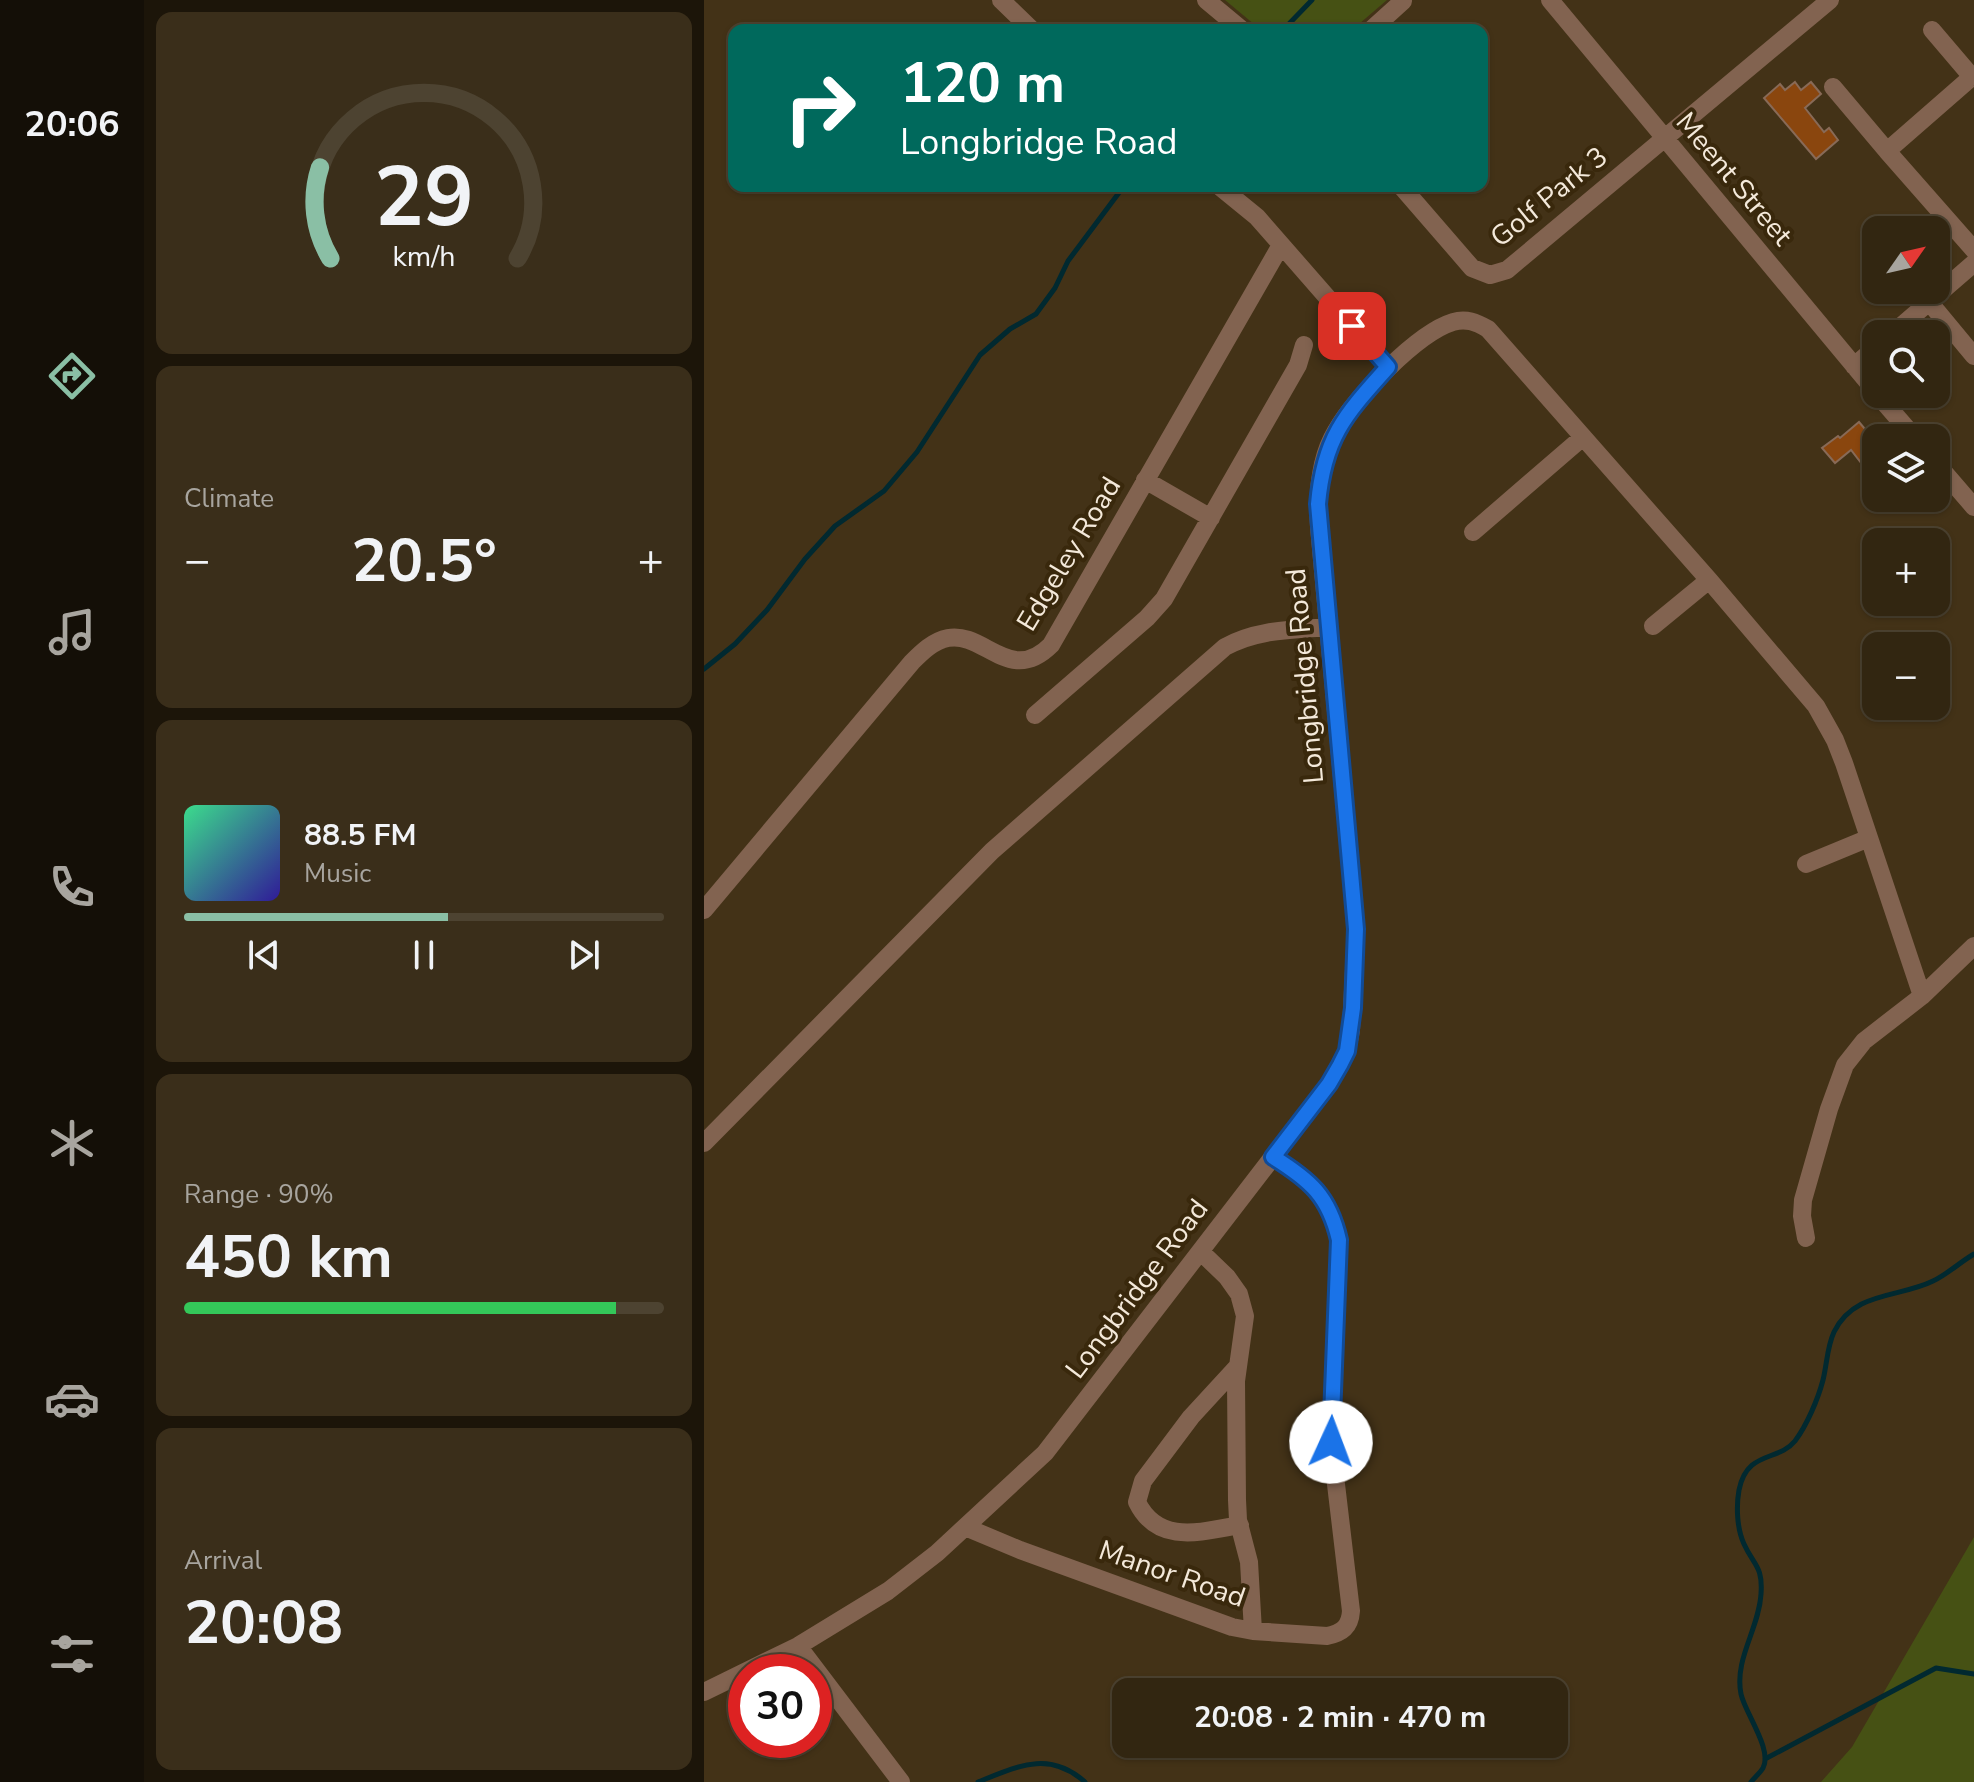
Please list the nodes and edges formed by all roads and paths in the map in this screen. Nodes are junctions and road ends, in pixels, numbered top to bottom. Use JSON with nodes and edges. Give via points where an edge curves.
{"nodes":[{"id":1,"x":1001,"y":0,"type":"edge"},
{"id":2,"x":1206,"y":0,"type":"edge"},
{"id":3,"x":1550,"y":0,"type":"edge"},
{"id":4,"x":1830,"y":0,"type":"edge"},
{"id":5,"x":1403,"y":1,"type":"edge"},
{"id":6,"x":1026,"y":24,"type":"edge"},
{"id":7,"x":1235,"y":24,"type":"edge"},
{"id":8,"x":1378,"y":24,"type":"edge"},
{"id":9,"x":1932,"y":30,"type":"dead end"},
{"id":10,"x":1973,"y":76,"type":"edge"},
{"id":11,"x":1833,"y":87,"type":"dead end"},
{"id":12,"x":1665,"y":138,"type":"junction"},
{"id":13,"x":1887,"y":151,"type":"junction"},
{"id":14,"x":1226,"y":192,"type":"edge"},
{"id":15,"x":1406,"y":192,"type":"edge"},
{"id":16,"x":1281,"y":245,"type":"junction"},
{"id":17,"x":1974,"y":250,"type":"edge"},
{"id":18,"x":1974,"y":263,"type":"edge"},
{"id":19,"x":1950,"y":285,"type":"edge"},
{"id":20,"x":1929,"y":304,"type":"edge"},
{"id":21,"x":1931,"y":304,"type":"edge"},
{"id":22,"x":1909,"y":320,"type":"edge"},
{"id":23,"x":1304,"y":345,"type":"dead end"},
{"id":24,"x":1974,"y":356,"type":"edge"},
{"id":25,"x":1862,"y":359,"type":"edge"},
{"id":26,"x":1854,"y":366,"type":"junction"},
{"id":27,"x":1388,"y":367,"type":"junction"},
{"id":28,"x":1862,"y":375,"type":"edge"},
{"id":29,"x":1890,"y":408,"type":"edge"},
{"id":30,"x":1903,"y":424,"type":"edge"},
{"id":31,"x":1583,"y":437,"type":"junction"},
{"id":32,"x":1950,"y":479,"type":"edge"},
{"id":33,"x":1145,"y":480,"type":"junction"},
{"id":34,"x":1974,"y":507,"type":"edge"},
{"id":35,"x":1211,"y":518,"type":"junction"},
{"id":36,"x":1473,"y":532,"type":"dead end"},
{"id":37,"x":1709,"y":580,"type":"junction"},
{"id":38,"x":1653,"y":626,"type":"dead end"},
{"id":39,"x":1329,"y":627,"type":"junction"},
{"id":40,"x":1035,"y":715,"type":"dead end"},
{"id":41,"x":1869,"y":838,"type":"junction"},
{"id":42,"x":1806,"y":864,"type":"dead end"},
{"id":43,"x":704,"y":910,"type":"edge"},
{"id":44,"x":1974,"y":946,"type":"edge"},
{"id":45,"x":1922,"y":996,"type":"junction"},
{"id":46,"x":704,"y":1143,"type":"edge"},
{"id":47,"x":1273,"y":1157,"type":"junction"},
{"id":48,"x":1806,"y":1238,"type":"dead end"},
{"id":49,"x":1201,"y":1252,"type":"junction"},
{"id":50,"x":1237,"y":1367,"type":"junction"},
{"id":51,"x":1240,"y":1525,"type":"junction"},
{"id":52,"x":965,"y":1527,"type":"junction"},
{"id":53,"x":1253,"y":1631,"type":"junction"},
{"id":54,"x":798,"y":1646,"type":"junction"},
{"id":55,"x":704,"y":1692,"type":"edge"},
{"id":56,"x":901,"y":1782,"type":"edge"}],
"edges":[{"from":1,"to":6,"type":"street"},
{"from":2,"to":7,"type":"street"},
{"from":3,"to":12,"type":"street","name":"Meent Street"},
{"from":4,"to":12,"type":"street"},
{"from":5,"to":8,"type":"street"},
{"from":9,"to":10,"type":"street"},
{"from":10,"to":13,"type":"street"},
{"from":11,"to":13,"type":"street"},
{"from":12,"to":15,"type":"street","name":"Golf Park 3","via":[[1497,274],[1472,268]]},
{"from":12,"to":26,"type":"street","name":"Meent Street"},
{"from":13,"to":17,"type":"street"},
{"from":14,"to":16,"type":"street"},
{"from":16,"to":27,"type":"street"},
{"from":16,"to":33,"type":"street","name":"Edgeley Road"},
{"from":18,"to":19,"type":"street"},
{"from":20,"to":22,"type":"street"},
{"from":21,"to":24,"type":"street"},
{"from":23,"to":35,"type":"street","via":[[1298,365]]},
{"from":25,"to":26,"type":"street"},
{"from":26,"to":28,"type":"street","name":"Meent Street"},
{"from":27,"to":31,"type":"street","name":"Longbridge Road","via":[[1439,329],[1453,322],[1476,322],[1501,342]]},
{"from":27,"to":39,"type":"street","name":"Longbridge Road","via":[[1335,431],[1324,463],[1318,504]]},
{"from":29,"to":30,"type":"street","name":"Meent Street"},
{"from":31,"to":36,"type":"street"},
{"from":31,"to":37,"type":"street","name":"Longbridge Road"},
{"from":32,"to":34,"type":"street"},
{"from":33,"to":35,"type":"street"},
{"from":33,"to":43,"type":"street","name":"Edgeley Road","via":[[1051,645],[1020,661],[964,638],[930,645]]},
{"from":35,"to":40,"type":"street","via":[[1164,599]]},
{"from":37,"to":38,"type":"street"},
{"from":37,"to":41,"type":"street","name":"Longbridge Road","via":[[1826,722]]},
{"from":39,"to":46,"type":"street","via":[[1256,634],[1225,647],[992,851]]},
{"from":39,"to":47,"type":"street","name":"Longbridge Road","via":[[1356,929],[1351,1030],[1347,1051],[1329,1084]]},
{"from":41,"to":42,"type":"street"},
{"from":41,"to":45,"type":"street","name":"Longbridge Road"},
{"from":44,"to":45,"type":"street"},
{"from":45,"to":48,"type":"street","via":[[1864,1041],[1845,1065],[1803,1200]]},
{"from":47,"to":49,"type":"street","name":"Longbridge Road"},
{"from":47,"to":53,"type":"street","name":"Manor Road","via":[[1318,1190],[1334,1216],[1339,1240],[1331,1442],[1351,1611],[1350,1621],[1338,1634]]},
{"from":49,"to":50,"type":"street","via":[[1239,1294],[1245,1316]]},
{"from":49,"to":52,"type":"street","name":"Longbridge Road","via":[[1064,1431]]},
{"from":50,"to":51,"type":"street"},
{"from":50,"to":51,"type":"street","via":[[1143,1481],[1137,1502],[1162,1529],[1195,1533]]},
{"from":51,"to":53,"type":"street","via":[[1249,1562]]},
{"from":52,"to":53,"type":"street","name":"Manor Road","via":[[1184,1611]]},
{"from":52,"to":54,"type":"street","name":"Longbridge Road","via":[[888,1591]]},
{"from":54,"to":55,"type":"street","name":"Longbridge Road"},
{"from":54,"to":56,"type":"street"}]}
